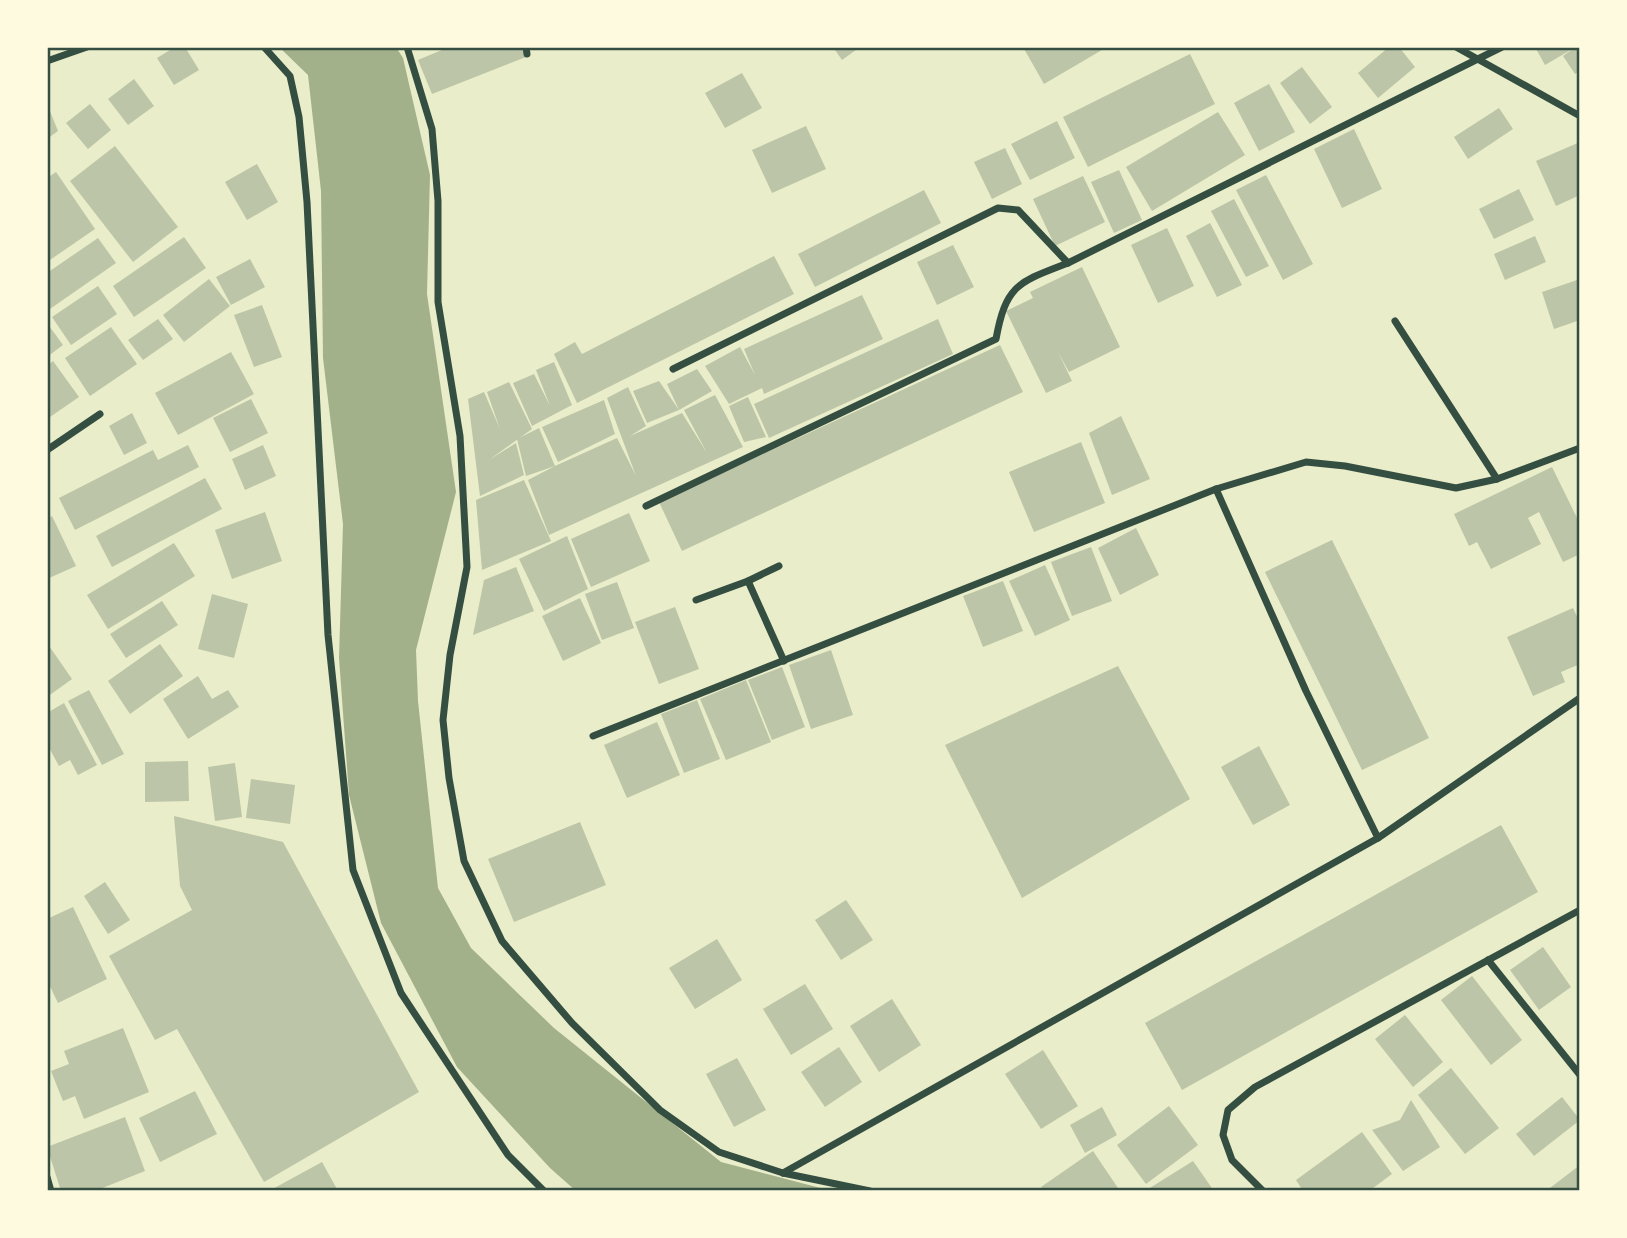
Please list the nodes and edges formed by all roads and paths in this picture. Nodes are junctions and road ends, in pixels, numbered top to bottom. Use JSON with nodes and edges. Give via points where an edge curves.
{"nodes":[{"id":1,"x":87,"y":47,"type":"edge"},
{"id":2,"x":264,"y":47,"type":"edge"},
{"id":3,"x":407,"y":47,"type":"edge"},
{"id":4,"x":1456,"y":47,"type":"edge"},
{"id":5,"x":1502,"y":47,"type":"edge"},
{"id":6,"x":1478,"y":60,"type":"junction"},
{"id":7,"x":47,"y":61,"type":"edge"},
{"id":8,"x":1580,"y":116,"type":"edge"},
{"id":9,"x":1068,"y":263,"type":"junction"},
{"id":10,"x":1395,"y":321,"type":"dead end"},
{"id":11,"x":673,"y":369,"type":"dead end"},
{"id":12,"x":100,"y":414,"type":"dead end"},
{"id":13,"x":1580,"y":448,"type":"edge"},
{"id":14,"x":47,"y":450,"type":"edge"},
{"id":15,"x":1497,"y":479,"type":"junction"},
{"id":16,"x":1216,"y":489,"type":"junction"},
{"id":17,"x":646,"y":506,"type":"dead end"},
{"id":18,"x":779,"y":566,"type":"dead end"},
{"id":19,"x":748,"y":581,"type":"junction"},
{"id":20,"x":695,"y":600,"type":"dead end"},
{"id":21,"x":784,"y":661,"type":"junction"},
{"id":22,"x":1580,"y":698,"type":"edge"},
{"id":23,"x":593,"y":736,"type":"dead end"},
{"id":24,"x":1378,"y":838,"type":"junction"},
{"id":25,"x":1580,"y":911,"type":"edge"},
{"id":26,"x":1488,"y":961,"type":"junction"},
{"id":27,"x":1580,"y":1075,"type":"edge"},
{"id":28,"x":783,"y":1173,"type":"junction"},
{"id":29,"x":47,"y":1177,"type":"edge"},
{"id":30,"x":51,"y":1191,"type":"edge"},
{"id":31,"x":544,"y":1191,"type":"edge"},
{"id":32,"x":870,"y":1191,"type":"edge"},
{"id":33,"x":1264,"y":1191,"type":"edge"}],
"edges":[{"from":1,"to":7,"type":"street"},
{"from":2,"to":31,"type":"street","via":[[290,76],[299,117],[328,635],[353,870],[401,993],[508,1155]]},
{"from":3,"to":28,"type":"street","via":[[432,129],[438,201],[438,302],[460,436],[467,567],[443,720],[464,861],[502,941],[572,1023],[660,1111],[719,1152]]},
{"from":4,"to":6,"type":"street"},
{"from":5,"to":6,"type":"street"},
{"from":6,"to":8,"type":"street"},
{"from":6,"to":9,"type":"street"},
{"from":9,"to":11,"type":"street","via":[[1018,210],[998,208]]},
{"from":9,"to":17,"type":"street","via":[[1013,288],[996,339]]},
{"from":10,"to":15,"type":"street"},
{"from":12,"to":14,"type":"street"},
{"from":13,"to":15,"type":"street"},
{"from":15,"to":16,"type":"street","via":[[1456,488],[1306,462]]},
{"from":16,"to":21,"type":"street"},
{"from":16,"to":24,"type":"street"},
{"from":18,"to":19,"type":"street"},
{"from":19,"to":20,"type":"street"},
{"from":19,"to":21,"type":"street"},
{"from":21,"to":23,"type":"street"},
{"from":22,"to":24,"type":"street"},
{"from":24,"to":28,"type":"street"},
{"from":25,"to":26,"type":"street"},
{"from":26,"to":27,"type":"street"},
{"from":26,"to":33,"type":"street","via":[[1255,1087],[1228,1110],[1223,1135],[1232,1160]]},
{"from":28,"to":32,"type":"street"},
{"from":29,"to":30,"type":"street"}]}
